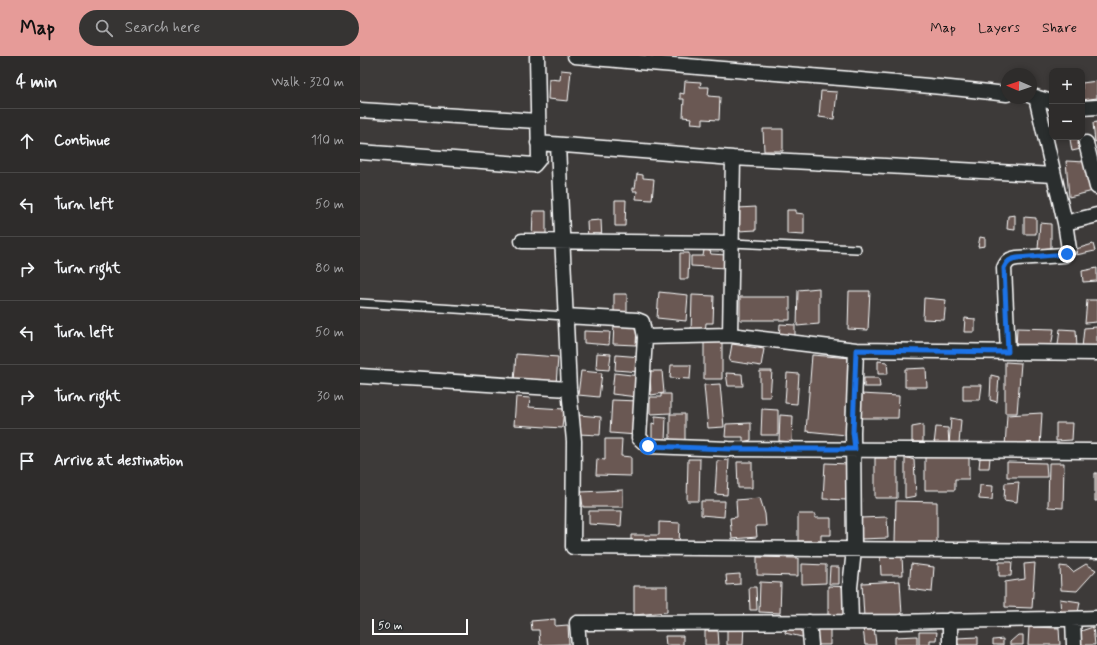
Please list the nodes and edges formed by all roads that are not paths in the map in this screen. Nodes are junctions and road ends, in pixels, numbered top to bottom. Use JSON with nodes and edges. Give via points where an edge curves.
{"nodes":[{"id":1,"x":537,"y":56,"type":"edge"},
{"id":2,"x":575,"y":56,"type":"edge"},
{"id":3,"x":1001,"y":93,"type":"edge"},
{"id":4,"x":1037,"y":98,"type":"edge"},
{"id":5,"x":1049,"y":101,"type":"edge"},
{"id":6,"x":1035,"y":104,"type":"edge"},
{"id":7,"x":1097,"y":107,"type":"edge"},
{"id":8,"x":1085,"y":108,"type":"edge"},
{"id":9,"x":360,"y":110,"type":"edge"},
{"id":10,"x":537,"y":121,"type":"junction"},
{"id":11,"x":538,"y":143,"type":"junction"},
{"id":12,"x":1086,"y":143,"type":"dead end"},
{"id":13,"x":558,"y":145,"type":"junction"},
{"id":14,"x":360,"y":152,"type":"edge"},
{"id":15,"x":734,"y":158,"type":"junction"},
{"id":16,"x":1054,"y":175,"type":"junction"},
{"id":17,"x":1097,"y":187,"type":"edge"},
{"id":18,"x":1097,"y":216,"type":"edge"},
{"id":19,"x":1065,"y":223,"type":"junction"},
{"id":20,"x":522,"y":241,"type":"dead end"},
{"id":21,"x":562,"y":241,"type":"junction"},
{"id":22,"x":732,"y":243,"type":"junction"},
{"id":23,"x":857,"y":249,"type":"dead end"},
{"id":24,"x":360,"y":303,"type":"edge"},
{"id":25,"x":565,"y":316,"type":"junction"},
{"id":26,"x":730,"y":335,"type":"junction"},
{"id":27,"x":645,"y":337,"type":"junction"},
{"id":28,"x":856,"y":350,"type":"junction"},
{"id":29,"x":1008,"y":352,"type":"junction"},
{"id":30,"x":1097,"y":353,"type":"edge"},
{"id":31,"x":360,"y":376,"type":"edge"},
{"id":32,"x":568,"y":389,"type":"junction"},
{"id":33,"x":855,"y":449,"type":"junction"},
{"id":34,"x":1097,"y":450,"type":"edge"},
{"id":35,"x":854,"y":550,"type":"junction"},
{"id":36,"x":1097,"y":551,"type":"edge"},
{"id":37,"x":1097,"y":618,"type":"edge"},
{"id":38,"x":1073,"y":619,"type":"junction"},
{"id":39,"x":950,"y":620,"type":"junction"},
{"id":40,"x":809,"y":622,"type":"junction"},
{"id":41,"x":851,"y":622,"type":"junction"},
{"id":42,"x":579,"y":645,"type":"edge"},
{"id":43,"x":811,"y":645,"type":"edge"},
{"id":44,"x":950,"y":645,"type":"edge"},
{"id":45,"x":1074,"y":645,"type":"edge"}],
"edges":[{"from":1,"to":10,"type":"street"},
{"from":2,"to":3,"type":"street","via":[[915,83]]},
{"from":4,"to":5,"type":"street"},
{"from":6,"to":16,"type":"street"},
{"from":7,"to":8,"type":"street"},
{"from":9,"to":10,"type":"street"},
{"from":10,"to":11,"type":"street"},
{"from":11,"to":13,"type":"street"},
{"from":11,"to":14,"type":"street","via":[[538,162],[530,166]]},
{"from":12,"to":17,"type":"street"},
{"from":13,"to":15,"type":"street"},
{"from":13,"to":21,"type":"street"},
{"from":15,"to":16,"type":"street"},
{"from":15,"to":22,"type":"street"},
{"from":16,"to":19,"type":"street"},
{"from":18,"to":19,"type":"street"},
{"from":19,"to":29,"type":"street","via":[[1069,249],[1067,254],[1011,259],[1004,268]]},
{"from":20,"to":21,"type":"street"},
{"from":21,"to":22,"type":"street"},
{"from":21,"to":25,"type":"street"},
{"from":22,"to":23,"type":"lane"},
{"from":22,"to":26,"type":"street"},
{"from":24,"to":25,"type":"lane"},
{"from":25,"to":27,"type":"street","via":[[640,321],[644,326]]},
{"from":25,"to":32,"type":"street"},
{"from":26,"to":27,"type":"street"},
{"from":26,"to":28,"type":"street"},
{"from":27,"to":33,"type":"street","via":[[640,438],[645,445],[729,449]]},
{"from":28,"to":29,"type":"street"},
{"from":28,"to":33,"type":"street","via":[[853,432]]},
{"from":29,"to":30,"type":"street"},
{"from":31,"to":32,"type":"street"},
{"from":32,"to":35,"type":"street","via":[[574,441],[573,547]]},
{"from":33,"to":34,"type":"street"},
{"from":33,"to":35,"type":"street"},
{"from":35,"to":36,"type":"street"},
{"from":35,"to":41,"type":"street","via":[[850,587]]},
{"from":37,"to":38,"type":"street"},
{"from":38,"to":39,"type":"street"},
{"from":38,"to":45,"type":"street"},
{"from":39,"to":41,"type":"street"},
{"from":39,"to":44,"type":"street"},
{"from":40,"to":41,"type":"street"},
{"from":40,"to":42,"type":"street","via":[[577,623]]},
{"from":40,"to":43,"type":"street"}]}
